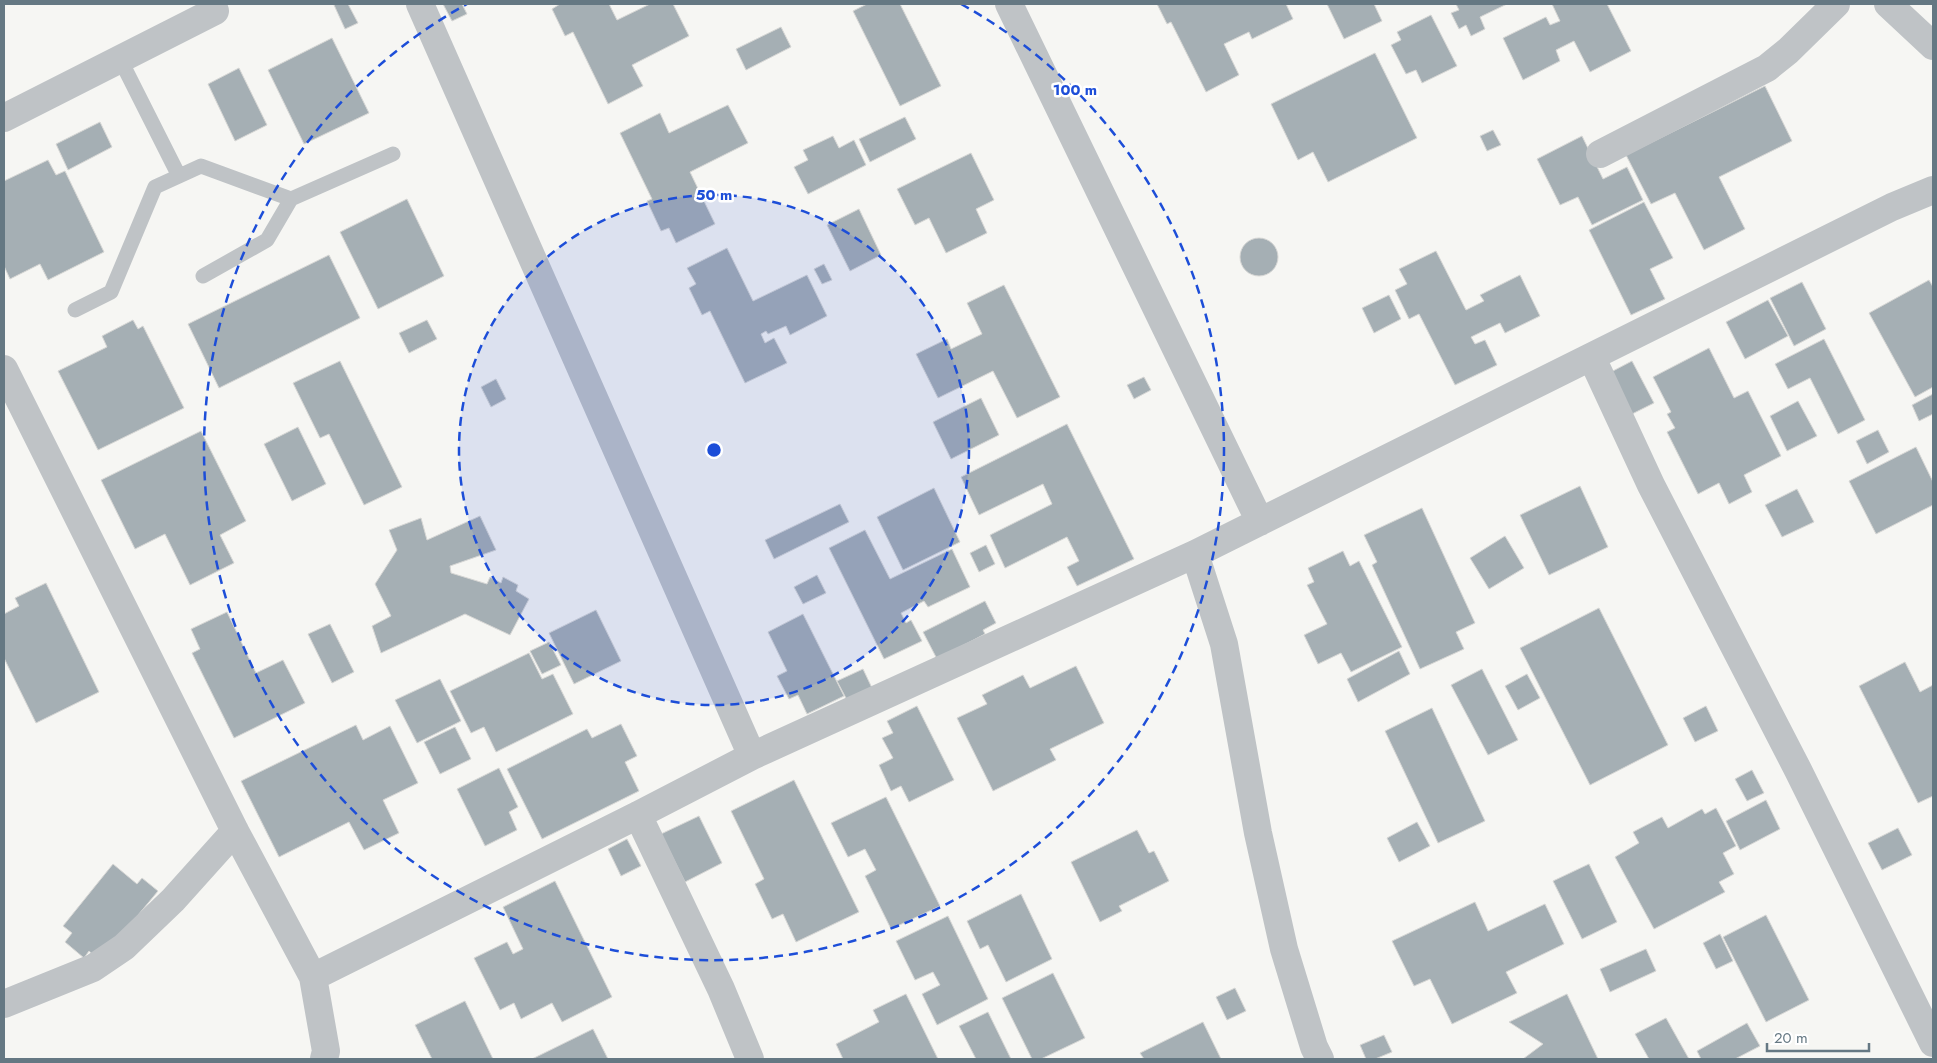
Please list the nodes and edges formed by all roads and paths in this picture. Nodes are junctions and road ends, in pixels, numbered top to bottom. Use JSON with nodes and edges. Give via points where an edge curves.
{"nodes":[{"id":1,"x":420,"y":4,"type":"edge"},
{"id":2,"x":1008,"y":4,"type":"edge"},
{"id":3,"x":1836,"y":4,"type":"edge"},
{"id":4,"x":1888,"y":4,"type":"edge"},
{"id":5,"x":219,"y":6,"type":"edge"},
{"id":6,"x":1933,"y":46,"type":"edge"},
{"id":7,"x":120,"y":60,"type":"junction"},
{"id":8,"x":4,"y":118,"type":"edge"},
{"id":9,"x":393,"y":154,"type":"dead end"},
{"id":10,"x":1600,"y":154,"type":"dead end"},
{"id":11,"x":179,"y":176,"type":"junction"},
{"id":12,"x":1933,"y":190,"type":"edge"},
{"id":13,"x":291,"y":199,"type":"junction"},
{"id":14,"x":203,"y":276,"type":"dead end"},
{"id":15,"x":75,"y":310,"type":"dead end"},
{"id":16,"x":1592,"y":358,"type":"junction"},
{"id":17,"x":4,"y":369,"type":"edge"},
{"id":18,"x":1260,"y":522,"type":"junction"},
{"id":19,"x":1195,"y":554,"type":"junction"},
{"id":20,"x":752,"y":756,"type":"junction"},
{"id":21,"x":638,"y":815,"type":"junction"},
{"id":22,"x":236,"y":831,"type":"junction"},
{"id":23,"x":313,"y":977,"type":"junction"},
{"id":24,"x":4,"y":1004,"type":"edge"},
{"id":25,"x":1933,"y":1043,"type":"edge"},
{"id":26,"x":324,"y":1059,"type":"edge"},
{"id":27,"x":750,"y":1059,"type":"edge"},
{"id":28,"x":1320,"y":1059,"type":"edge"}],
"edges":[{"from":1,"to":20,"type":"street"},
{"from":2,"to":18,"type":"street"},
{"from":3,"to":10,"type":"street","via":[[1767,68]]},
{"from":4,"to":6,"type":"street"},
{"from":5,"to":7,"type":"street"},
{"from":7,"to":8,"type":"street"},
{"from":7,"to":11,"type":"lane"},
{"from":9,"to":13,"type":"lane"},
{"from":11,"to":13,"type":"lane","via":[[201,166]]},
{"from":11,"to":15,"type":"lane","via":[[155,187],[111,292]]},
{"from":12,"to":16,"type":"street","via":[[1892,207]]},
{"from":13,"to":14,"type":"lane","via":[[267,240]]},
{"from":16,"to":18,"type":"street"},
{"from":16,"to":25,"type":"street","via":[[1651,485],[1798,770]]},
{"from":17,"to":22,"type":"street"},
{"from":18,"to":19,"type":"street"},
{"from":19,"to":20,"type":"street"},
{"from":19,"to":28,"type":"street","via":[[1224,644],[1258,833],[1284,949]]},
{"from":20,"to":21,"type":"street"},
{"from":21,"to":23,"type":"street"},
{"from":21,"to":27,"type":"street","via":[[721,989]]},
{"from":22,"to":23,"type":"street"},
{"from":22,"to":24,"type":"street","via":[[124,947],[93,968]]},
{"from":23,"to":26,"type":"street","via":[[326,1052]]}]}
